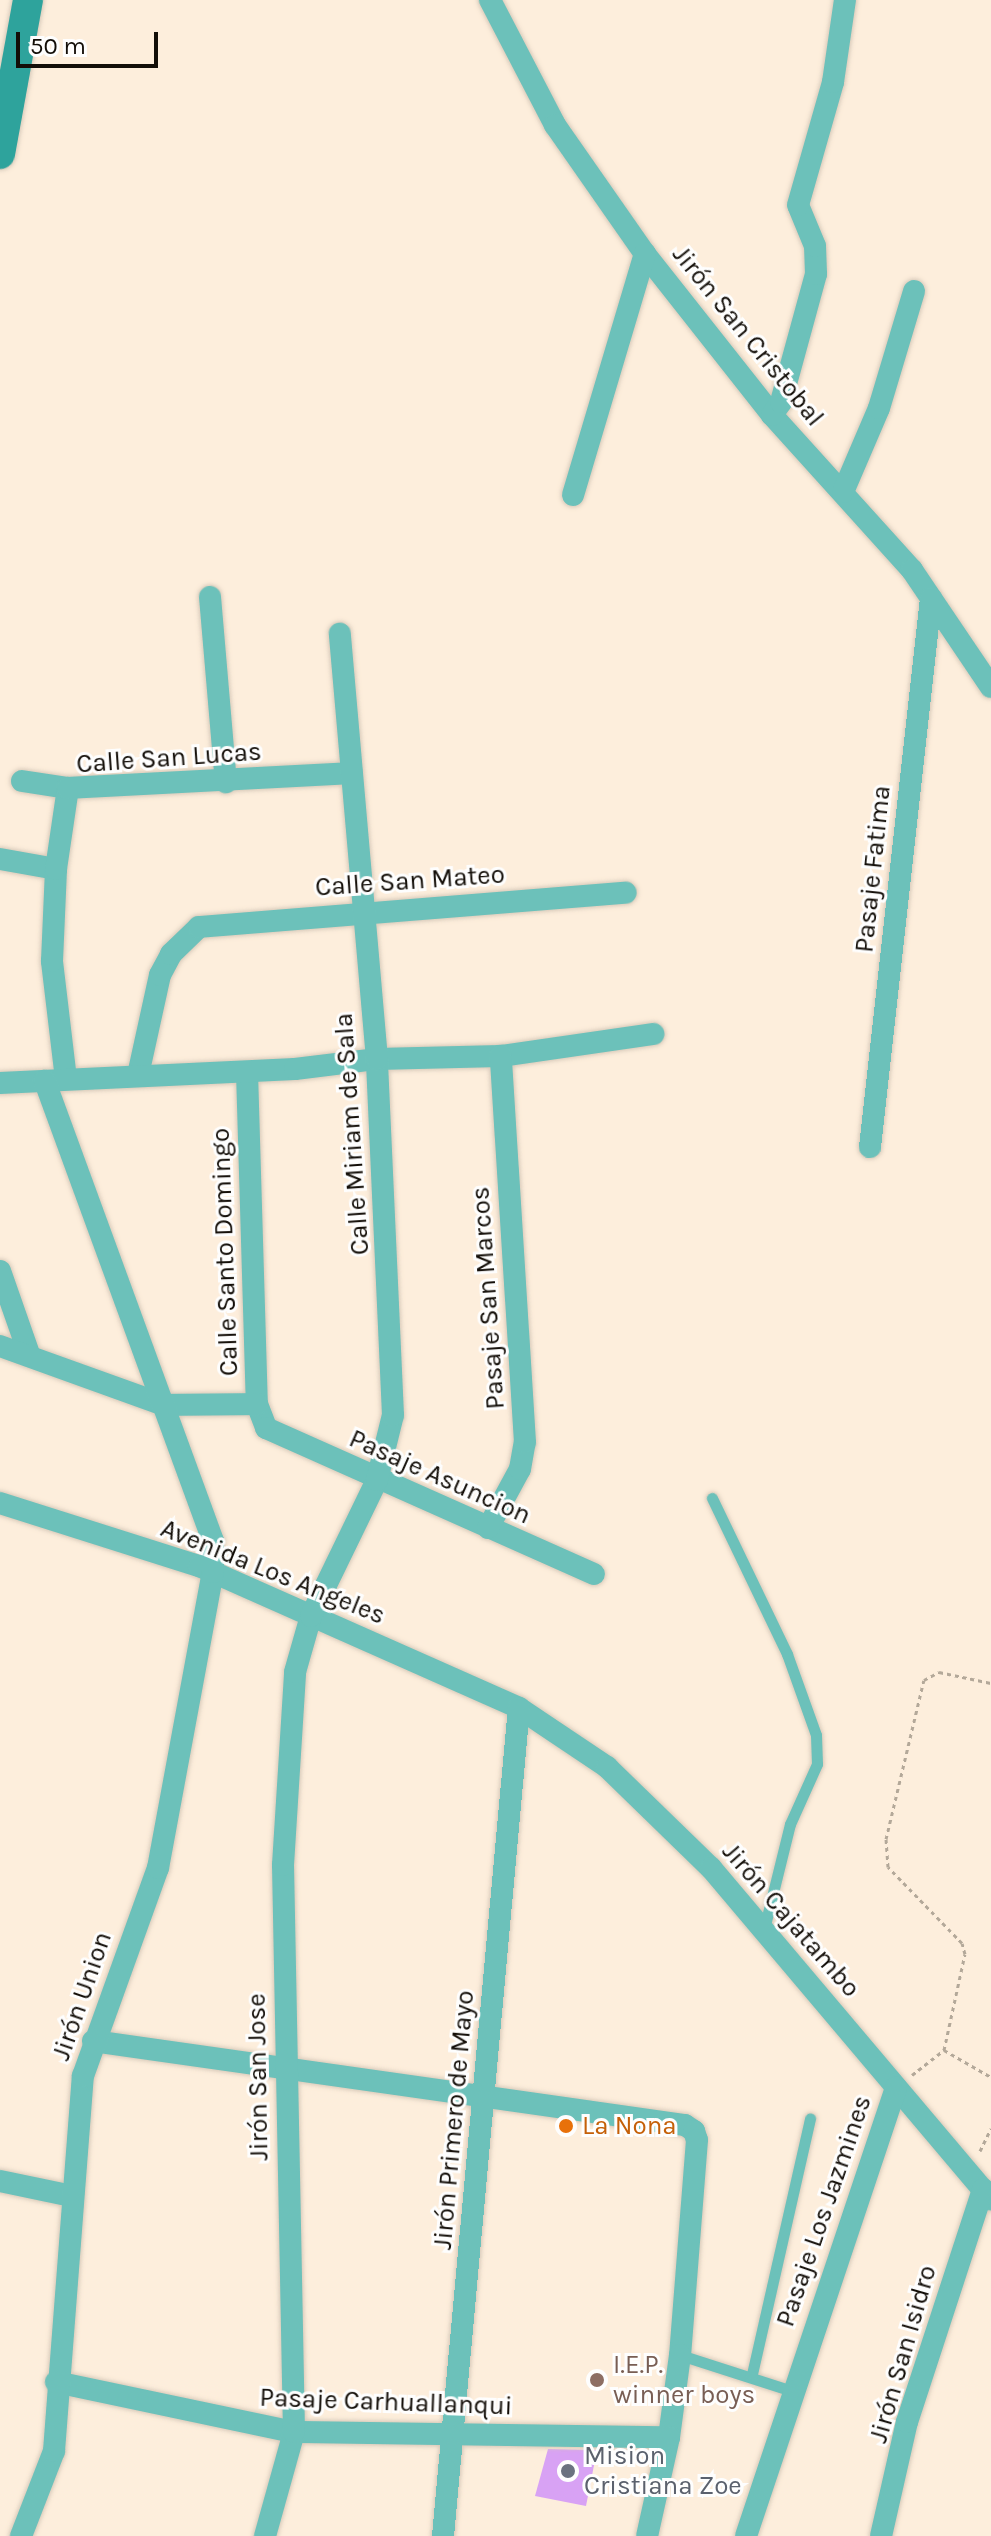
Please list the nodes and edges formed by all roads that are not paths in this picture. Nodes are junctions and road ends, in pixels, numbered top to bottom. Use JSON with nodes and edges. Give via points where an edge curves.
{"nodes":[{"id":1,"x":28,"y":0,"type":"edge"},
{"id":2,"x":490,"y":0,"type":"edge"},
{"id":3,"x":845,"y":0,"type":"edge"},
{"id":4,"x":0,"y":154,"type":"edge"},
{"id":5,"x":645,"y":254,"type":"junction"},
{"id":6,"x":914,"y":291,"type":"dead end"},
{"id":7,"x":772,"y":415,"type":"junction"},
{"id":8,"x":843,"y":492,"type":"junction"},
{"id":9,"x":573,"y":495,"type":"dead end"},
{"id":10,"x":210,"y":597,"type":"dead end"},
{"id":11,"x":931,"y":598,"type":"junction"},
{"id":12,"x":340,"y":634,"type":"dead end"},
{"id":13,"x":991,"y":687,"type":"edge"},
{"id":14,"x":352,"y":773,"type":"junction"},
{"id":15,"x":22,"y":781,"type":"dead end"},
{"id":16,"x":226,"y":782,"type":"junction"},
{"id":17,"x":68,"y":788,"type":"junction"},
{"id":18,"x":0,"y":859,"type":"edge"},
{"id":19,"x":56,"y":869,"type":"junction"},
{"id":20,"x":626,"y":893,"type":"dead end"},
{"id":21,"x":364,"y":912,"type":"junction"},
{"id":22,"x":653,"y":1034,"type":"dead end"},
{"id":23,"x":501,"y":1056,"type":"junction"},
{"id":24,"x":377,"y":1059,"type":"junction"},
{"id":25,"x":247,"y":1072,"type":"junction"},
{"id":26,"x":138,"y":1075,"type":"junction"},
{"id":27,"x":56,"y":1080,"type":"junction"},
{"id":28,"x":0,"y":1083,"type":"edge"},
{"id":29,"x":870,"y":1147,"type":"dead end"},
{"id":30,"x":0,"y":1271,"type":"edge"},
{"id":31,"x":0,"y":1346,"type":"edge"},
{"id":32,"x":29,"y":1354,"type":"junction"},
{"id":33,"x":257,"y":1404,"type":"junction"},
{"id":34,"x":164,"y":1405,"type":"junction"},
{"id":35,"x":266,"y":1428,"type":"joint"},
{"id":36,"x":377,"y":1480,"type":"junction"},
{"id":37,"x":712,"y":1498,"type":"dead end"},
{"id":38,"x":0,"y":1503,"type":"edge"},
{"id":39,"x":488,"y":1528,"type":"junction"},
{"id":40,"x":213,"y":1572,"type":"junction"},
{"id":41,"x":594,"y":1574,"type":"dead end"},
{"id":42,"x":311,"y":1616,"type":"junction"},
{"id":43,"x":519,"y":1708,"type":"junction"},
{"id":44,"x":764,"y":1929,"type":"junction"},
{"id":45,"x":93,"y":2041,"type":"junction"},
{"id":46,"x":285,"y":2067,"type":"junction"},
{"id":47,"x":896,"y":2087,"type":"junction"},
{"id":48,"x":484,"y":2097,"type":"junction"},
{"id":49,"x":810,"y":2118,"type":"dead end"},
{"id":50,"x":0,"y":2181,"type":"edge"},
{"id":51,"x":981,"y":2187,"type":"edge"},
{"id":52,"x":72,"y":2196,"type":"junction"},
{"id":53,"x":680,"y":2355,"type":"junction"},
{"id":54,"x":752,"y":2374,"type":"junction"},
{"id":55,"x":56,"y":2382,"type":"junction"},
{"id":56,"x":792,"y":2391,"type":"junction"},
{"id":57,"x":294,"y":2432,"type":"junction"},
{"id":58,"x":455,"y":2435,"type":"junction"},
{"id":59,"x":669,"y":2437,"type":"junction"},
{"id":60,"x":21,"y":2536,"type":"edge"},
{"id":61,"x":265,"y":2536,"type":"edge"},
{"id":62,"x":443,"y":2536,"type":"edge"},
{"id":63,"x":647,"y":2536,"type":"edge"},
{"id":64,"x":746,"y":2536,"type":"edge"},
{"id":65,"x":881,"y":2536,"type":"edge"}],
"edges":[{"from":1,"to":4,"type":"street"},
{"from":2,"to":5,"type":"street","name":"Jirón San Cristobal","via":[[555,125]]},
{"from":3,"to":7,"type":"street","via":[[833,82],[799,197],[801,220],[815,246],[816,274],[781,402]]},
{"from":5,"to":7,"type":"street","name":"Jirón San Cristobal"},
{"from":5,"to":9,"type":"street"},
{"from":6,"to":8,"type":"street","via":[[879,408]]},
{"from":7,"to":8,"type":"street","name":"Jirón San Cristobal"},
{"from":8,"to":11,"type":"street","name":"Jirón San Cristobal"},
{"from":10,"to":16,"type":"street"},
{"from":11,"to":13,"type":"street","name":"Jirón San Cristobal"},
{"from":11,"to":29,"type":"street","name":"Pasaje Fatima"},
{"from":12,"to":14,"type":"street","name":"Calle Miriam de Sala"},
{"from":14,"to":16,"type":"street","name":"Calle San Lucas"},
{"from":14,"to":21,"type":"street","name":"Calle Miriam de Sala"},
{"from":15,"to":17,"type":"street"},
{"from":16,"to":17,"type":"street","name":"Calle San Lucas"},
{"from":17,"to":19,"type":"street","name":"Calle San Lucas"},
{"from":18,"to":19,"type":"street"},
{"from":19,"to":27,"type":"street","name":"Calle San Lucas"},
{"from":20,"to":21,"type":"street","name":"Calle San Mateo"},
{"from":21,"to":24,"type":"street","name":"Calle Miriam de Sala"},
{"from":21,"to":26,"type":"street","name":"Calle San Mateo","via":[[199,927],[171,954],[160,975]]},
{"from":22,"to":23,"type":"street"},
{"from":23,"to":24,"type":"street"},
{"from":23,"to":39,"type":"street","name":"Pasaje San Marcos","via":[[525,1442],[520,1469]]},
{"from":24,"to":25,"type":"street"},
{"from":24,"to":36,"type":"street","name":"Calle Miriam de Sala","via":[[395,1363],[393,1415]]},
{"from":25,"to":26,"type":"street"},
{"from":25,"to":33,"type":"street","name":"Calle Santo Domingo"},
{"from":26,"to":27,"type":"street"},
{"from":27,"to":28,"type":"street"},
{"from":27,"to":34,"type":"street","name":"Jirón Union"},
{"from":30,"to":32,"type":"street"},
{"from":31,"to":32,"type":"street"},
{"from":32,"to":34,"type":"street"},
{"from":33,"to":34,"type":"street"},
{"from":33,"to":35,"type":"street","name":"Calle Santo Domingo"},
{"from":34,"to":40,"type":"street","name":"Jirón Union","via":[[213,1541]]},
{"from":35,"to":36,"type":"street","name":"Pasaje Asuncion"},
{"from":36,"to":39,"type":"street","name":"Pasaje Asuncion"},
{"from":36,"to":42,"type":"street","name":"Calle Miriam de Sala"},
{"from":37,"to":44,"type":"lane","via":[[787,1654],[816,1735],[817,1764],[790,1824]]},
{"from":38,"to":40,"type":"street","name":"Avenida Los Angeles"},
{"from":39,"to":41,"type":"street","name":"Pasaje Asuncion"},
{"from":40,"to":42,"type":"street","name":"Avenida Los Angeles"},
{"from":40,"to":45,"type":"street","name":"Jirón Union","via":[[158,1868]]},
{"from":42,"to":43,"type":"street","name":"Avenida Los Angeles"},
{"from":42,"to":46,"type":"street","name":"Jirón San Jose","via":[[295,1672],[283,1865]]},
{"from":43,"to":44,"type":"street","name":"Jirón Cajatambo","via":[[607,1767],[711,1868]]},
{"from":43,"to":48,"type":"street","name":"Jirón Primero de Mayo"},
{"from":44,"to":47,"type":"street","name":"Jirón Cajatambo"},
{"from":45,"to":46,"type":"street"},
{"from":45,"to":52,"type":"street","name":"Jirón Union","via":[[83,2076]]},
{"from":46,"to":48,"type":"street"},
{"from":46,"to":57,"type":"street","name":"Jirón San Jose"},
{"from":47,"to":51,"type":"street","name":"Jirón Cajatambo"},
{"from":47,"to":56,"type":"street","name":"Pasaje Los Jazmines"},
{"from":48,"to":53,"type":"street","via":[[685,2125],[694,2131]]},
{"from":48,"to":58,"type":"street","name":"Jirón Primero de Mayo"},
{"from":49,"to":54,"type":"lane"},
{"from":50,"to":52,"type":"street"},
{"from":51,"to":65,"type":"street","name":"Jirón San Isidro","via":[[907,2422]]},
{"from":52,"to":55,"type":"street","name":"Jirón Union"},
{"from":53,"to":54,"type":"lane"},
{"from":53,"to":59,"type":"street"},
{"from":54,"to":56,"type":"lane"},
{"from":55,"to":57,"type":"street","name":"Pasaje Carhuallanqui"},
{"from":55,"to":60,"type":"street","name":"Jirón Union","via":[[54,2451]]},
{"from":56,"to":64,"type":"street","name":"Pasaje Los Jazmines"},
{"from":57,"to":58,"type":"street","name":"Pasaje Carhuallanqui"},
{"from":57,"to":61,"type":"street","name":"Jirón San Jose"},
{"from":58,"to":59,"type":"street","name":"Pasaje Carhuallanqui"},
{"from":58,"to":62,"type":"street","name":"Jirón Primero de Mayo"},
{"from":59,"to":63,"type":"street"}]}
